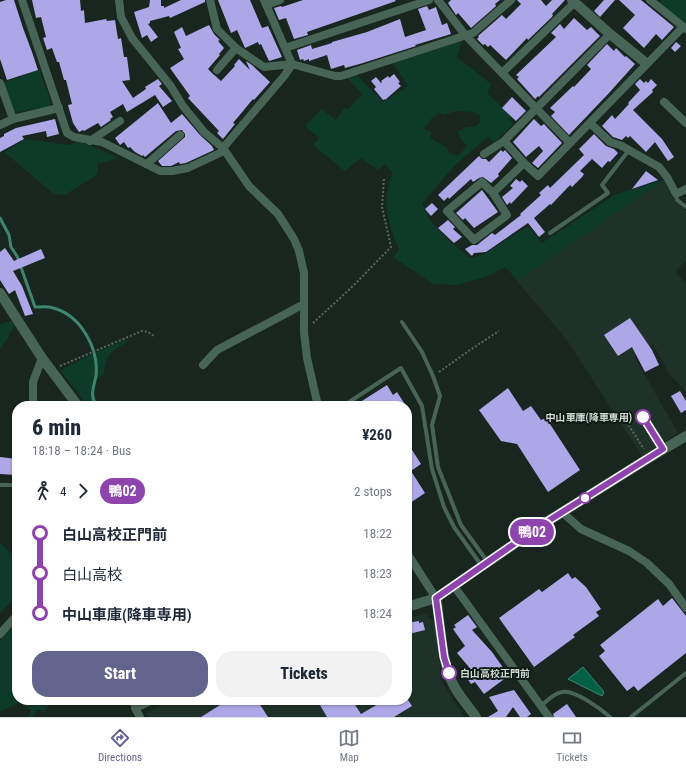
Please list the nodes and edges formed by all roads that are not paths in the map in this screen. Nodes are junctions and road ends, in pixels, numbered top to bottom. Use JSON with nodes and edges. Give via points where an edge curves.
{"nodes":[{"id":1,"x":22,"y":0,"type":"edge"},
{"id":2,"x":119,"y":0,"type":"edge"},
{"id":3,"x":210,"y":0,"type":"edge"},
{"id":4,"x":280,"y":0,"type":"edge"},
{"id":5,"x":429,"y":0,"type":"edge"},
{"id":6,"x":438,"y":0,"type":"edge"},
{"id":7,"x":511,"y":0,"type":"edge"},
{"id":8,"x":650,"y":0,"type":"edge"},
{"id":9,"x":573,"y":1,"type":"edge"},
{"id":10,"x":265,"y":2,"type":"edge"},
{"id":11,"x":684,"y":28,"type":"edge"},
{"id":12,"x":610,"y":34,"type":"junction"},
{"id":13,"x":466,"y":36,"type":"junction"},
{"id":14,"x":236,"y":48,"type":"junction"},
{"id":15,"x":285,"y":48,"type":"junction"},
{"id":16,"x":646,"y":63,"type":"junction"},
{"id":17,"x":292,"y":64,"type":"junction"},
{"id":18,"x":217,"y":70,"type":"dead end"},
{"id":19,"x":502,"y":73,"type":"junction"},
{"id":20,"x":0,"y":83,"type":"edge"},
{"id":21,"x":664,"y":102,"type":"dead end"},
{"id":22,"x":59,"y":108,"type":"junction"},
{"id":23,"x":536,"y":108,"type":"junction"},
{"id":24,"x":13,"y":119,"type":"junction"},
{"id":25,"x":120,"y":121,"type":"dead end"},
{"id":26,"x":590,"y":123,"type":"junction"},
{"id":27,"x":686,"y":123,"type":"edge"},
{"id":28,"x":0,"y":125,"type":"edge"},
{"id":29,"x":180,"y":135,"type":"dead end"},
{"id":30,"x":90,"y":141,"type":"junction"},
{"id":31,"x":504,"y":141,"type":"junction"},
{"id":32,"x":570,"y":143,"type":"junction"},
{"id":33,"x":224,"y":150,"type":"junction"},
{"id":34,"x":629,"y":150,"type":"junction"},
{"id":35,"x":484,"y":154,"type":"dead end"},
{"id":36,"x":524,"y":163,"type":"junction"},
{"id":37,"x":147,"y":164,"type":"junction"},
{"id":38,"x":686,"y":189,"type":"edge"},
{"id":39,"x":493,"y":193,"type":"junction"},
{"id":40,"x":676,"y":194,"type":"junction"},
{"id":41,"x":686,"y":207,"type":"edge"},
{"id":42,"x":550,"y":233,"type":"dead end"},
{"id":43,"x":0,"y":293,"type":"edge"},
{"id":44,"x":304,"y":304,"type":"junction"},
{"id":45,"x":402,"y":322,"type":"dead end"},
{"id":46,"x":42,"y":358,"type":"junction"},
{"id":47,"x":203,"y":365,"type":"dead end"},
{"id":48,"x":33,"y":401,"type":"edge"},
{"id":49,"x":74,"y":401,"type":"edge"},
{"id":50,"x":317,"y":401,"type":"edge"},
{"id":51,"x":351,"y":401,"type":"edge"},
{"id":52,"x":643,"y":417,"type":"dead end"},
{"id":53,"x":686,"y":436,"type":"edge"},
{"id":54,"x":663,"y":449,"type":"junction"},
{"id":55,"x":0,"y":485,"type":"edge"},
{"id":56,"x":12,"y":485,"type":"edge"},
{"id":57,"x":562,"y":512,"type":"junction"},
{"id":58,"x":412,"y":562,"type":"edge"},
{"id":59,"x":485,"y":565,"type":"junction"},
{"id":60,"x":454,"y":586,"type":"junction"},
{"id":61,"x":436,"y":598,"type":"junction"},
{"id":62,"x":412,"y":605,"type":"edge"},
{"id":63,"x":686,"y":608,"type":"edge"},
{"id":64,"x":12,"y":621,"type":"edge"},
{"id":65,"x":0,"y":634,"type":"edge"},
{"id":66,"x":686,"y":673,"type":"edge"},
{"id":67,"x":133,"y":705,"type":"edge"},
{"id":68,"x":142,"y":705,"type":"edge"},
{"id":69,"x":541,"y":706,"type":"junction"},
{"id":70,"x":135,"y":708,"type":"junction"},
{"id":71,"x":140,"y":717,"type":"edge"},
{"id":72,"x":476,"y":717,"type":"edge"},
{"id":73,"x":548,"y":717,"type":"edge"},
{"id":74,"x":610,"y":717,"type":"edge"},
{"id":75,"x":631,"y":717,"type":"edge"}],
"edges":[{"from":1,"to":22,"type":"street"},
{"from":2,"to":33,"type":"street","via":[[121,18],[132,38],[204,132]]},
{"from":3,"to":14,"type":"street","via":[[217,29]]},
{"from":4,"to":10,"type":"street"},
{"from":5,"to":15,"type":"street"},
{"from":6,"to":13,"type":"street"},
{"from":7,"to":13,"type":"street","via":[[473,33]]},
{"from":8,"to":11,"type":"street"},
{"from":9,"to":12,"type":"street"},
{"from":9,"to":19,"type":"street"},
{"from":10,"to":15,"type":"street"},
{"from":11,"to":16,"type":"street"},
{"from":12,"to":16,"type":"street"},
{"from":12,"to":23,"type":"street"},
{"from":13,"to":17,"type":"street","via":[[342,76]]},
{"from":13,"to":19,"type":"street"},
{"from":14,"to":17,"type":"street","via":[[264,67]]},
{"from":14,"to":18,"type":"street"},
{"from":15,"to":17,"type":"street"},
{"from":16,"to":26,"type":"street"},
{"from":17,"to":33,"type":"street"},
{"from":19,"to":23,"type":"street"},
{"from":20,"to":24,"type":"street"},
{"from":21,"to":27,"type":"street"},
{"from":22,"to":24,"type":"street"},
{"from":22,"to":30,"type":"street","via":[[67,133]]},
{"from":23,"to":31,"type":"street"},
{"from":23,"to":32,"type":"street"},
{"from":24,"to":28,"type":"street"},
{"from":25,"to":30,"type":"street"},
{"from":26,"to":32,"type":"street"},
{"from":26,"to":34,"type":"street","via":[[610,142]]},
{"from":29,"to":37,"type":"street"},
{"from":30,"to":37,"type":"street","via":[[102,142]]},
{"from":31,"to":35,"type":"street"},
{"from":31,"to":36,"type":"street"},
{"from":32,"to":36,"type":"street","via":[[538,176]]},
{"from":33,"to":37,"type":"street","via":[[180,170],[160,171]]},
{"from":33,"to":44,"type":"street","via":[[249,186],[278,214],[294,239],[304,273]]},
{"from":34,"to":40,"type":"street","via":[[659,167]]},
{"from":34,"to":42,"type":"lane","via":[[602,185],[608,193]]},
{"from":36,"to":39,"type":"street"},
{"from":38,"to":40,"type":"street"},
{"from":39,"to":39,"type":"street","via":[[507,215],[474,240],[447,211],[482,182]]},
{"from":40,"to":41,"type":"lane","via":[[678,200]]},
{"from":43,"to":46,"type":"street"},
{"from":44,"to":47,"type":"street","via":[[217,350]]},
{"from":44,"to":50,"type":"street","via":[[307,358]]},
{"from":45,"to":59,"type":"lane","via":[[422,352],[440,396],[432,425],[438,467],[461,525]]},
{"from":46,"to":48,"type":"street","via":[[34,382]]},
{"from":46,"to":49,"type":"street"},
{"from":51,"to":59,"type":"lane","via":[[401,368],[422,406],[432,468],[444,507],[454,528]]},
{"from":52,"to":54,"type":"lane"},
{"from":53,"to":54,"type":"street"},
{"from":54,"to":57,"type":"street"},
{"from":55,"to":56,"type":"lane"},
{"from":57,"to":59,"type":"street"},
{"from":57,"to":63,"type":"street","via":[[582,529],[629,551],[647,563],[669,584]]},
{"from":58,"to":61,"type":"street"},
{"from":59,"to":60,"type":"street"},
{"from":60,"to":61,"type":"street"},
{"from":60,"to":69,"type":"street"},
{"from":61,"to":62,"type":"street"},
{"from":61,"to":72,"type":"street","via":[[444,657],[449,673],[454,686]]},
{"from":64,"to":65,"type":"street"},
{"from":66,"to":75,"type":"lane"},
{"from":67,"to":70,"type":"lane"},
{"from":68,"to":70,"type":"street"},
{"from":69,"to":73,"type":"street"},
{"from":69,"to":74,"type":"lane","via":[[564,691],[597,705]]},
{"from":70,"to":71,"type":"street"}]}
